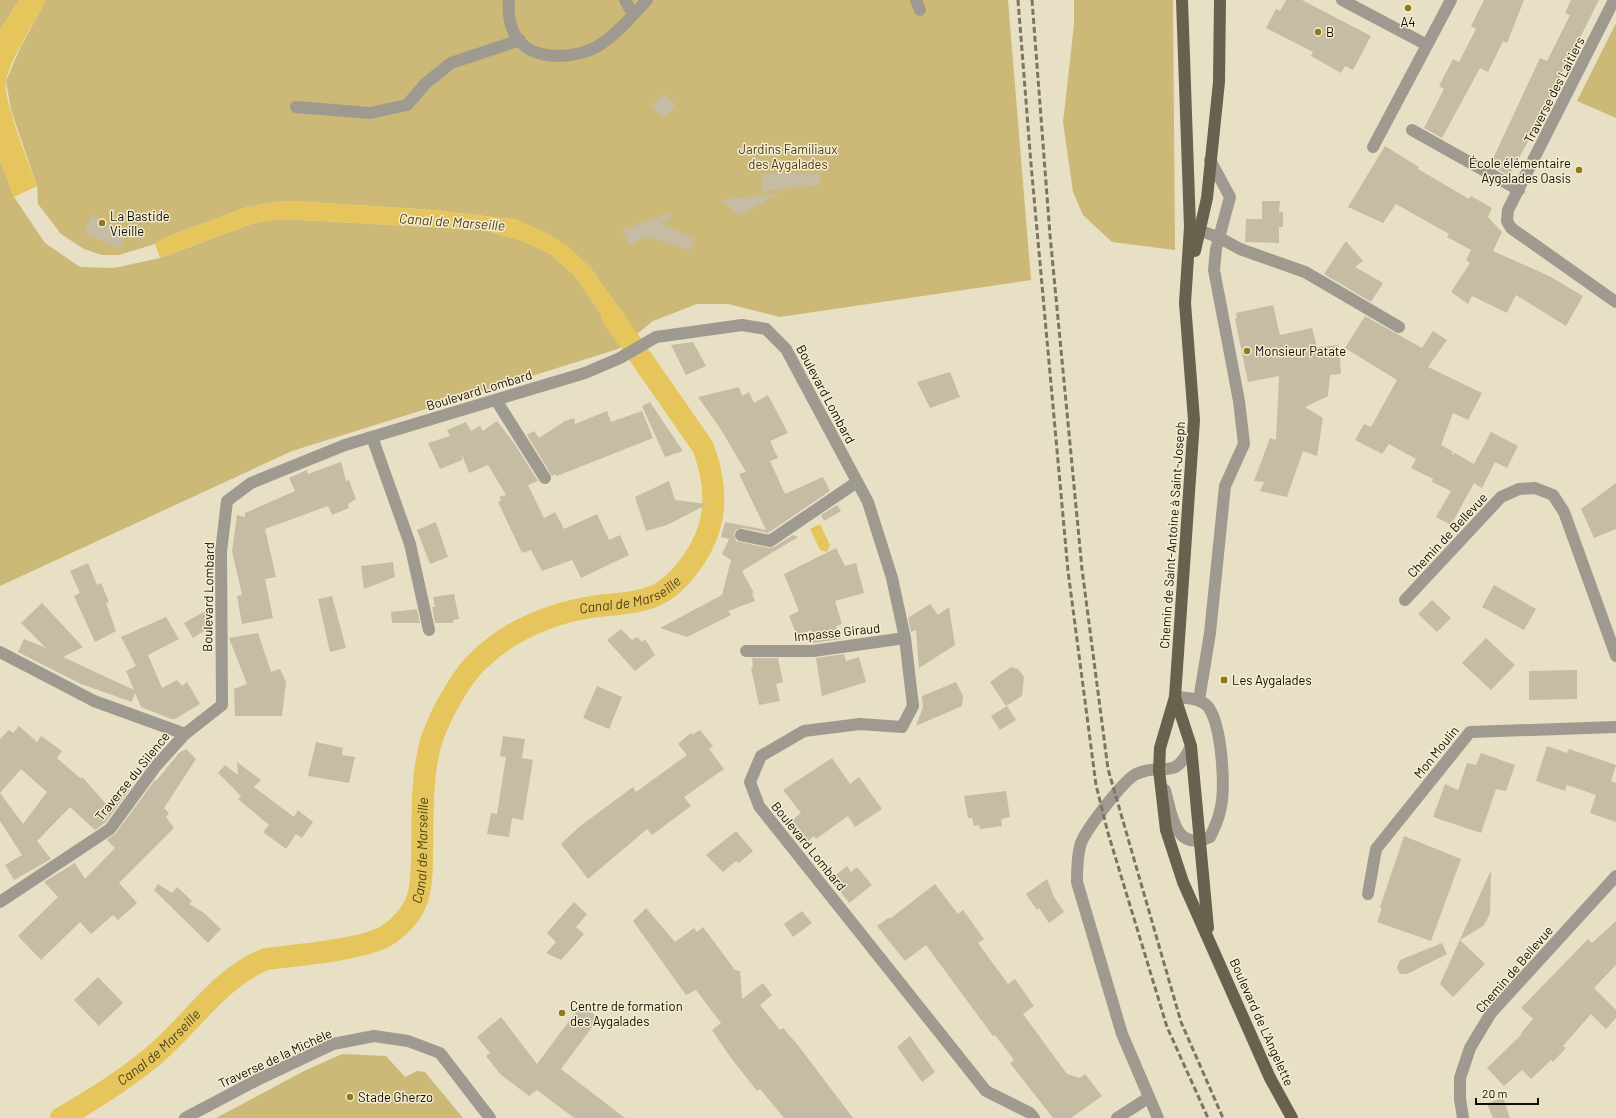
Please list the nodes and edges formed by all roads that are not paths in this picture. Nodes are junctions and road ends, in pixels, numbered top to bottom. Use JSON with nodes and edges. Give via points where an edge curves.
{"nodes":[{"id":1,"x":509,"y":0,"type":"edge"},
{"id":2,"x":625,"y":0,"type":"edge"},
{"id":3,"x":647,"y":0,"type":"edge"},
{"id":4,"x":1182,"y":0,"type":"edge"},
{"id":5,"x":1220,"y":0,"type":"edge"},
{"id":6,"x":1342,"y":0,"type":"edge"},
{"id":7,"x":1451,"y":0,"type":"edge"},
{"id":8,"x":1614,"y":0,"type":"edge"},
{"id":9,"x":633,"y":14,"type":"junction"},
{"id":10,"x":520,"y":40,"type":"junction"},
{"id":11,"x":1427,"y":45,"type":"junction"},
{"id":12,"x":296,"y":107,"type":"dead end"},
{"id":13,"x":1412,"y":130,"type":"dead end"},
{"id":14,"x":1373,"y":147,"type":"dead end"},
{"id":15,"x":1210,"y":160,"type":"junction"},
{"id":16,"x":1519,"y":190,"type":"junction"},
{"id":17,"x":1194,"y":228,"type":"junction"},
{"id":18,"x":1220,"y":238,"type":"junction"},
{"id":19,"x":1616,"y":302,"type":"edge"},
{"id":20,"x":1399,"y":327,"type":"dead end"},
{"id":21,"x":496,"y":400,"type":"junction"},
{"id":22,"x":372,"y":437,"type":"junction"},
{"id":23,"x":545,"y":478,"type":"dead end"},
{"id":24,"x":857,"y":482,"type":"junction"},
{"id":25,"x":741,"y":535,"type":"dead end"},
{"id":26,"x":1405,"y":600,"type":"dead end"},
{"id":27,"x":429,"y":630,"type":"dead end"},
{"id":28,"x":906,"y":638,"type":"junction"},
{"id":29,"x":746,"y":651,"type":"dead end"},
{"id":30,"x":0,"y":652,"type":"edge"},
{"id":31,"x":1616,"y":656,"type":"edge"},
{"id":32,"x":1175,"y":696,"type":"junction"},
{"id":33,"x":1199,"y":700,"type":"junction"},
{"id":34,"x":1616,"y":727,"type":"edge"},
{"id":35,"x":185,"y":734,"type":"junction"},
{"id":36,"x":1191,"y":746,"type":"junction"},
{"id":37,"x":1158,"y":770,"type":"junction"},
{"id":38,"x":1200,"y":842,"type":"junction"},
{"id":39,"x":1616,"y":876,"type":"edge"},
{"id":40,"x":1368,"y":894,"type":"dead end"},
{"id":41,"x":0,"y":902,"type":"edge"},
{"id":42,"x":1209,"y":937,"type":"junction"},
{"id":43,"x":1148,"y":1098,"type":"junction"},
{"id":44,"x":185,"y":1118,"type":"edge"},
{"id":45,"x":490,"y":1118,"type":"edge"},
{"id":46,"x":1034,"y":1118,"type":"edge"},
{"id":47,"x":1117,"y":1118,"type":"edge"},
{"id":48,"x":1158,"y":1118,"type":"edge"},
{"id":49,"x":1292,"y":1118,"type":"edge"},
{"id":50,"x":1463,"y":1118,"type":"edge"}],
"edges":[{"from":1,"to":10,"type":"street","via":[[508,12],[514,33]]},
{"from":2,"to":9,"type":"street"},
{"from":3,"to":9,"type":"street"},
{"from":4,"to":17,"type":"main road","name":"Chemin de Saint-Antoine à Saint-Joseph"},
{"from":5,"to":15,"type":"main road","name":"Chemin de Saint-Antoine à Saint-Joseph","via":[[1219,82]]},
{"from":6,"to":11,"type":"street"},
{"from":7,"to":11,"type":"street"},
{"from":8,"to":16,"type":"street","name":"Traverse des Laitiers"},
{"from":9,"to":10,"type":"street","via":[[601,44],[583,53],[566,56],[544,55]]},
{"from":10,"to":12,"type":"street","via":[[451,63],[426,84],[407,105],[370,113]]},
{"from":11,"to":14,"type":"street"},
{"from":13,"to":16,"type":"street"},
{"from":15,"to":17,"type":"main road","name":"Chemin de Saint-Antoine à Saint-Joseph","via":[[1207,198]]},
{"from":15,"to":18,"type":"street","via":[[1230,197]]},
{"from":16,"to":19,"type":"street","name":"Traverse des Laitiers","via":[[1508,210],[1507,221],[1511,228]]},
{"from":17,"to":18,"type":"street"},
{"from":17,"to":32,"type":"main road","name":"Chemin de Saint-Antoine à Saint-Joseph","via":[[1185,303],[1194,420]]},
{"from":18,"to":20,"type":"street","via":[[1240,249],[1306,272]]},
{"from":18,"to":33,"type":"street","via":[[1214,270],[1239,401],[1244,444],[1225,486],[1210,633]]},
{"from":21,"to":22,"type":"street","name":"Boulevard Lombard"},
{"from":21,"to":23,"type":"street"},
{"from":21,"to":24,"type":"street","name":"Boulevard Lombard","via":[[585,373],[620,358],[656,337],[742,325],[766,329],[786,348]]},
{"from":22,"to":27,"type":"street","via":[[410,544]]},
{"from":22,"to":35,"type":"street","name":"Boulevard Lombard","via":[[251,482],[227,501],[221,552],[222,706]]},
{"from":24,"to":25,"type":"street","via":[[770,541]]},
{"from":24,"to":28,"type":"street","name":"Boulevard Lombard","via":[[868,502],[892,578]]},
{"from":26,"to":31,"type":"street","name":"Chemin de Bellevue","via":[[1500,497],[1519,489],[1534,488],[1553,495],[1564,512]]},
{"from":28,"to":29,"type":"street","name":"Impasse Giraud","via":[[813,651]]},
{"from":28,"to":46,"type":"street","name":"Boulevard Lombard","via":[[913,706],[902,727],[860,724],[804,731],[761,756],[750,782],[759,806],[986,1091],[1030,1113]]},
{"from":30,"to":35,"type":"street","via":[[94,701]]},
{"from":32,"to":33,"type":"street"},
{"from":32,"to":36,"type":"main road","name":"Boulevard de L'Angelette"},
{"from":32,"to":37,"type":"main road","name":"Chemin de Saint-Antoine à Saint-Joseph","via":[[1160,748]]},
{"from":33,"to":38,"type":"street","via":[[1209,708],[1215,722],[1223,762],[1221,810],[1210,837]]},
{"from":34,"to":40,"type":"street","name":"Mon Moulin","via":[[1470,732],[1376,850]]},
{"from":35,"to":41,"type":"street","name":"Traverse du Silence","via":[[156,766],[110,829]]},
{"from":36,"to":37,"type":"street","via":[[1184,761],[1176,767]]},
{"from":36,"to":38,"type":"main road","name":"Boulevard de L'Angelette"},
{"from":37,"to":38,"type":"street","via":[[1178,832],[1189,840]]},
{"from":37,"to":42,"type":"main road","name":"Boulevard de L'Angelette","via":[[1166,830],[1183,882]]},
{"from":37,"to":43,"type":"street","via":[[1146,770],[1135,775],[1111,799],[1082,842],[1077,882],[1122,1034]]},
{"from":38,"to":42,"type":"main road","name":"Boulevard de L'Angelette"},
{"from":39,"to":50,"type":"street","name":"Chemin de Bellevue","via":[[1491,1013],[1470,1048],[1460,1078]]},
{"from":42,"to":49,"type":"main road","name":"Boulevard de L'Angelette","via":[[1270,1078]]},
{"from":43,"to":47,"type":"street"},
{"from":43,"to":48,"type":"street"},
{"from":44,"to":45,"type":"street","name":"Traverse de la Michèle","via":[[333,1044],[374,1036],[408,1041],[440,1053]]}]}
